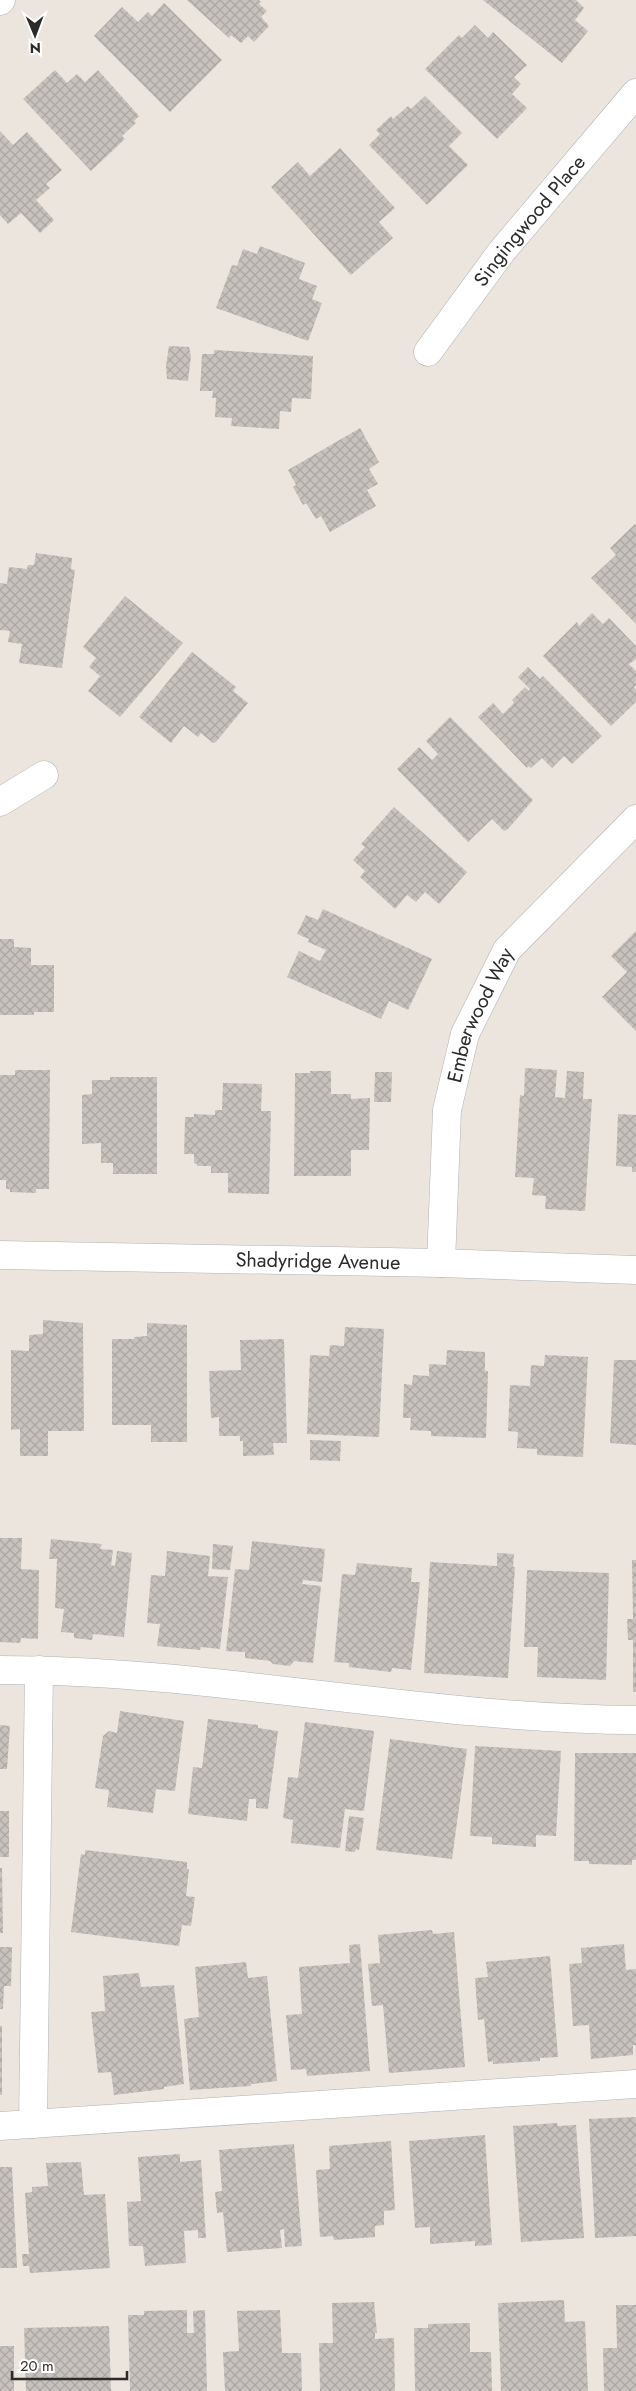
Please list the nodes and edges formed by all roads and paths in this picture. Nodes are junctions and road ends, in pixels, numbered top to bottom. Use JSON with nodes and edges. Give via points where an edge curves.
{"nodes":[{"id":1,"x":636,"y":93,"type":"edge"},
{"id":2,"x":428,"y":352,"type":"dead end"},
{"id":3,"x":44,"y":775,"type":"dead end"},
{"id":4,"x":0,"y":802,"type":"edge"},
{"id":5,"x":636,"y":819,"type":"edge"},
{"id":6,"x":0,"y":1254,"type":"edge"},
{"id":7,"x":441,"y":1264,"type":"junction"},
{"id":8,"x":636,"y":1270,"type":"edge"},
{"id":9,"x":0,"y":1670,"type":"edge"},
{"id":10,"x":40,"y":1670,"type":"junction"},
{"id":11,"x":636,"y":1720,"type":"edge"},
{"id":12,"x":636,"y":2084,"type":"edge"},
{"id":13,"x":33,"y":2124,"type":"junction"},
{"id":14,"x":0,"y":2126,"type":"edge"}],
"edges":[{"from":1,"to":2,"type":"street","name":"Singingwood Place","via":[[502,251]]},
{"from":3,"to":4,"type":"street"},
{"from":5,"to":7,"type":"street","name":"Emberwood Way","via":[[508,950],[465,1034],[447,1110]]},
{"from":6,"to":7,"type":"street","name":"Shadyridge Avenue"},
{"from":7,"to":8,"type":"street","name":"Shadyridge Avenue"},
{"from":9,"to":10,"type":"street"},
{"from":10,"to":11,"type":"street","via":[[156,1676],[438,1709]]},
{"from":10,"to":13,"type":"street"},
{"from":12,"to":13,"type":"street"},
{"from":13,"to":14,"type":"street"}]}
